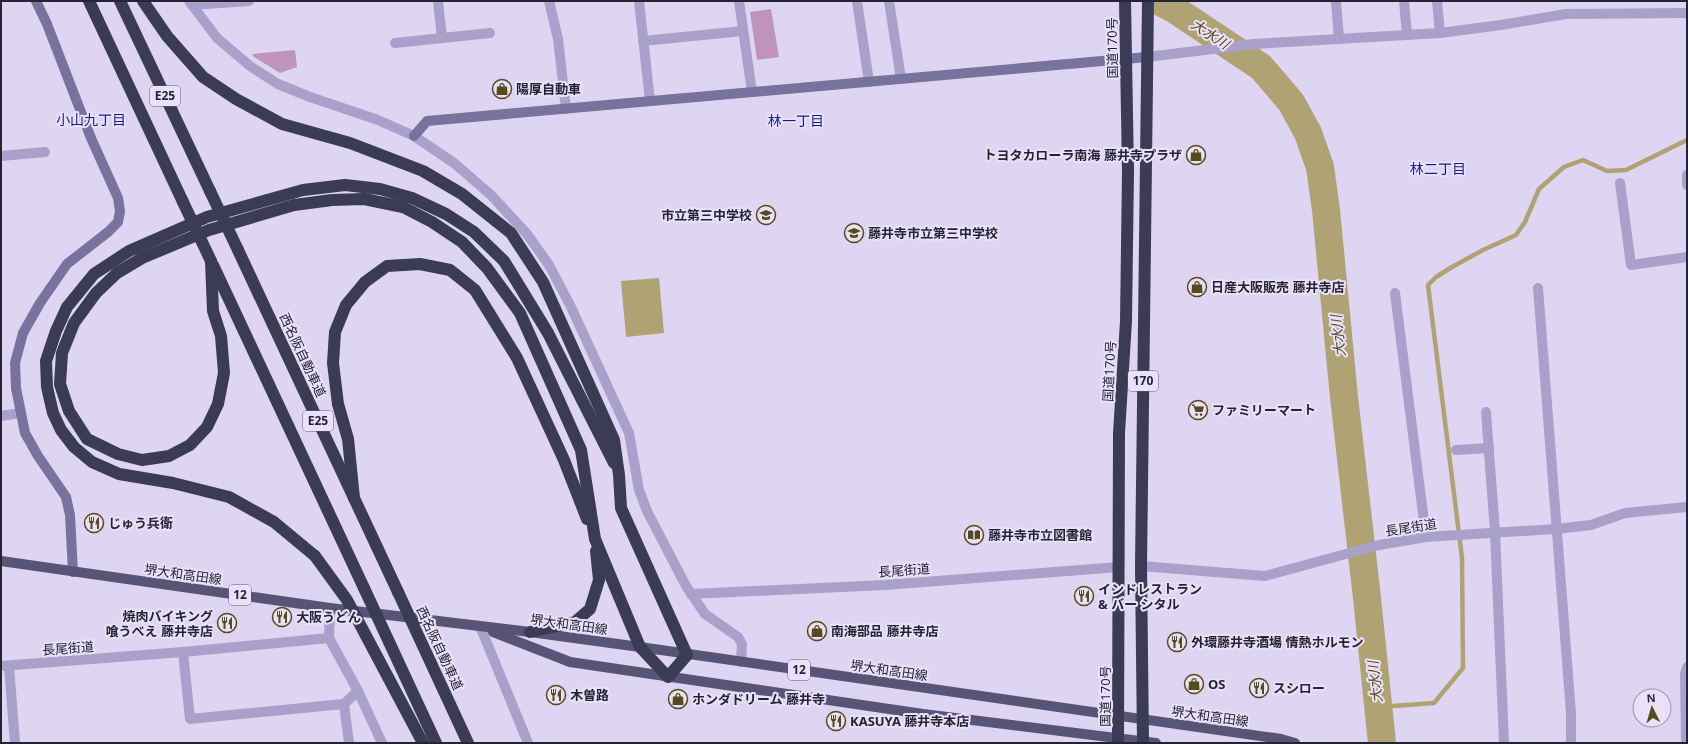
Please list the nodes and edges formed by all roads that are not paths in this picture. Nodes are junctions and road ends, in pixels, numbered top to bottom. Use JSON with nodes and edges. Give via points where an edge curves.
{"nodes":[{"id":1,"x":36,"y":1,"type":"edge"},
{"id":2,"x":89,"y":1,"type":"edge"},
{"id":3,"x":120,"y":1,"type":"edge"},
{"id":4,"x":143,"y":1,"type":"edge"},
{"id":5,"x":249,"y":1,"type":"edge"},
{"id":6,"x":438,"y":1,"type":"edge"},
{"id":7,"x":549,"y":1,"type":"edge"},
{"id":8,"x":639,"y":1,"type":"edge"},
{"id":9,"x":739,"y":1,"type":"edge"},
{"id":10,"x":857,"y":1,"type":"edge"},
{"id":11,"x":889,"y":1,"type":"edge"},
{"id":12,"x":1148,"y":1,"type":"edge"},
{"id":13,"x":1336,"y":1,"type":"edge"},
{"id":14,"x":1404,"y":1,"type":"edge"},
{"id":15,"x":1437,"y":1,"type":"edge"},
{"id":16,"x":191,"y":3,"type":"edge"},
{"id":17,"x":1126,"y":5,"type":"edge"},
{"id":18,"x":1687,"y":13,"type":"edge"},
{"id":19,"x":743,"y":31,"type":"junction"},
{"id":20,"x":490,"y":33,"type":"dead end"},
{"id":21,"x":1440,"y":33,"type":"junction"},
{"id":22,"x":1407,"y":35,"type":"junction"},
{"id":23,"x":442,"y":38,"type":"junction"},
{"id":24,"x":1338,"y":39,"type":"junction"},
{"id":25,"x":643,"y":41,"type":"junction"},
{"id":26,"x":395,"y":43,"type":"dead end"},
{"id":27,"x":1147,"y":57,"type":"junction"},
{"id":28,"x":1126,"y":58,"type":"junction"},
{"id":29,"x":901,"y":79,"type":"junction"},
{"id":30,"x":869,"y":82,"type":"junction"},
{"id":31,"x":752,"y":92,"type":"junction"},
{"id":32,"x":650,"y":102,"type":"junction"},
{"id":33,"x":566,"y":109,"type":"junction"},
{"id":34,"x":414,"y":136,"type":"junction"},
{"id":35,"x":45,"y":152,"type":"dead end"},
{"id":36,"x":1,"y":156,"type":"edge"},
{"id":37,"x":1687,"y":175,"type":"edge"},
{"id":38,"x":1620,"y":183,"type":"dead end"},
{"id":39,"x":1687,"y":185,"type":"edge"},
{"id":40,"x":1687,"y":257,"type":"edge"},
{"id":41,"x":211,"y":261,"type":"junction"},
{"id":42,"x":1538,"y":288,"type":"dead end"},
{"id":43,"x":1396,"y":293,"type":"dead end"},
{"id":44,"x":1486,"y":412,"type":"dead end"},
{"id":45,"x":20,"y":413,"type":"junction"},
{"id":46,"x":1,"y":416,"type":"edge"},
{"id":47,"x":1489,"y":448,"type":"junction"},
{"id":48,"x":1456,"y":450,"type":"dead end"},
{"id":49,"x":619,"y":475,"type":"junction"},
{"id":50,"x":354,"y":498,"type":"junction"},
{"id":51,"x":1687,"y":507,"type":"edge"},
{"id":52,"x":1556,"y":529,"type":"junction"},
{"id":53,"x":1494,"y":532,"type":"junction"},
{"id":54,"x":1426,"y":537,"type":"junction"},
{"id":55,"x":594,"y":539,"type":"junction"},
{"id":56,"x":1,"y":561,"type":"edge"},
{"id":57,"x":1141,"y":566,"type":"junction"},
{"id":58,"x":1119,"y":567,"type":"junction"},
{"id":59,"x":73,"y":572,"type":"junction"},
{"id":60,"x":691,"y":594,"type":"junction"},
{"id":61,"x":330,"y":608,"type":"junction"},
{"id":62,"x":480,"y":626,"type":"junction"},
{"id":63,"x":530,"y":632,"type":"junction"},
{"id":64,"x":329,"y":638,"type":"junction"},
{"id":65,"x":640,"y":647,"type":"junction"},
{"id":66,"x":182,"y":652,"type":"junction"},
{"id":67,"x":687,"y":655,"type":"junction"},
{"id":68,"x":741,"y":662,"type":"junction"},
{"id":69,"x":5,"y":666,"type":"edge"},
{"id":70,"x":1687,"y":667,"type":"edge"},
{"id":71,"x":668,"y":676,"type":"junction"},
{"id":72,"x":358,"y":691,"type":"junction"},
{"id":73,"x":344,"y":704,"type":"junction"},
{"id":74,"x":1118,"y":716,"type":"junction"},
{"id":75,"x":1143,"y":719,"type":"junction"},
{"id":76,"x":1686,"y":736,"type":"edge"},
{"id":77,"x":1118,"y":741,"type":"edge"},
{"id":78,"x":1144,"y":742,"type":"edge"},
{"id":79,"x":16,"y":743,"type":"edge"},
{"id":80,"x":349,"y":743,"type":"edge"},
{"id":81,"x":382,"y":743,"type":"edge"},
{"id":82,"x":423,"y":743,"type":"edge"},
{"id":83,"x":436,"y":743,"type":"edge"},
{"id":84,"x":468,"y":743,"type":"edge"},
{"id":85,"x":528,"y":743,"type":"edge"},
{"id":86,"x":1156,"y":743,"type":"edge"},
{"id":87,"x":1295,"y":743,"type":"edge"},
{"id":88,"x":1504,"y":743,"type":"edge"},
{"id":89,"x":1571,"y":743,"type":"edge"}],
"edges":[{"from":1,"to":45,"type":"street","via":[[90,138],[118,198],[120,210],[118,222],[67,264],[23,333],[15,363]]},
{"from":2,"to":41,"type":"highway","number":"E25","bridge":true},
{"from":3,"to":50,"type":"highway","name":"西名阪自動車道","number":"E25","bridge":true},
{"from":4,"to":49,"type":"highway","via":[[167,36],[203,77],[236,99],[282,124],[350,143],[423,171],[462,194],[511,233],[547,289],[614,440]]},
{"from":5,"to":16,"type":"street"},
{"from":6,"to":23,"type":"street"},
{"from":7,"to":33,"type":"street","via":[[558,39]]},
{"from":8,"to":25,"type":"street"},
{"from":9,"to":19,"type":"street"},
{"from":10,"to":30,"type":"street"},
{"from":11,"to":29,"type":"street"},
{"from":12,"to":27,"type":"highway","number":"170"},
{"from":13,"to":24,"type":"street"},
{"from":14,"to":22,"type":"street"},
{"from":15,"to":21,"type":"street"},
{"from":16,"to":34,"type":"street","via":[[217,38],[250,66],[278,84],[378,120]]},
{"from":17,"to":28,"type":"highway","name":"国道170号","number":"170"},
{"from":18,"to":21,"type":"street","via":[[1566,14]]},
{"from":19,"to":25,"type":"street"},
{"from":19,"to":31,"type":"street"},
{"from":20,"to":23,"type":"street"},
{"from":21,"to":22,"type":"street"},
{"from":22,"to":24,"type":"street"},
{"from":23,"to":26,"type":"street"},
{"from":24,"to":27,"type":"street","via":[[1254,44]]},
{"from":25,"to":32,"type":"street"},
{"from":27,"to":28,"type":"street"},
{"from":27,"to":57,"type":"highway","number":"170"},
{"from":28,"to":29,"type":"street"},
{"from":28,"to":58,"type":"highway","name":"国道170号","number":"170","via":[[1125,351],[1120,433]]},
{"from":29,"to":30,"type":"street"},
{"from":30,"to":31,"type":"street"},
{"from":31,"to":32,"type":"street"},
{"from":32,"to":33,"type":"street"},
{"from":33,"to":34,"type":"street","via":[[427,122]]},
{"from":34,"to":60,"type":"street","via":[[454,163],[490,195],[528,234],[549,265],[629,433],[639,490],[647,511]]},
{"from":35,"to":36,"type":"street"},
{"from":37,"to":39,"type":"street"},
{"from":38,"to":40,"type":"street","via":[[1631,265]]},
{"from":41,"to":55,"type":"highway","via":[[213,311],[222,336],[224,373],[218,404],[207,427],[190,445],[169,456],[142,460],[118,454],[87,439],[69,412],[60,384],[62,353],[74,323],[96,293],[117,273],[142,258],[209,230],[294,205],[364,199],[403,207],[462,242],[487,268],[520,313],[581,450]]},
{"from":41,"to":83,"type":"highway","number":"E25","bridge":true},
{"from":42,"to":52,"type":"street"},
{"from":43,"to":54,"type":"street"},
{"from":44,"to":47,"type":"street"},
{"from":45,"to":46,"type":"street"},
{"from":45,"to":59,"type":"street","via":[[25,433],[66,497],[70,515]]},
{"from":47,"to":48,"type":"street"},
{"from":47,"to":53,"type":"street"},
{"from":49,"to":67,"type":"highway","via":[[621,508]]},
{"from":49,"to":82,"type":"highway","bridge":true,"via":[[548,333],[504,261],[474,232],[446,214],[412,198],[380,189],[345,186],[303,190],[206,217],[129,251],[94,274],[67,307],[46,360],[47,387],[53,413],[61,430],[74,447],[92,462],[119,474],[173,483],[229,497],[274,522],[315,556],[347,600]]},
{"from":50,"to":55,"type":"highway","via":[[348,439],[338,404],[333,363],[335,332],[346,305],[365,282],[388,266],[420,264],[450,270],[474,290],[517,358],[564,460]]},
{"from":50,"to":84,"type":"highway","name":"西名阪自動車道","number":"E25","bridge":true},
{"from":51,"to":52,"type":"street","name":"長尾街道","via":[[1626,513],[1591,525]]},
{"from":52,"to":53,"type":"street","name":"長尾街道"},
{"from":52,"to":89,"type":"street"},
{"from":53,"to":54,"type":"street","name":"長尾街道"},
{"from":53,"to":88,"type":"street"},
{"from":54,"to":57,"type":"street","name":"長尾街道","via":[[1372,547],[1265,576]]},
{"from":55,"to":63,"type":"highway","via":[[598,580],[590,609],[575,622]]},
{"from":55,"to":65,"type":"highway"},
{"from":56,"to":59,"type":"main road","name":"堺大和高田線","number":"12"},
{"from":57,"to":75,"type":"highway","number":"170"},
{"from":58,"to":60,"type":"street","name":"長尾街道","via":[[885,584]]},
{"from":58,"to":74,"type":"highway","name":"国道170号","number":"170"},
{"from":59,"to":61,"type":"main road","name":"堺大和高田線","number":"12"},
{"from":60,"to":68,"type":"street","via":[[705,614],[738,637],[742,644]]},
{"from":61,"to":62,"type":"main road","name":"堺大和高田線","number":"12"},
{"from":61,"to":64,"type":"street"},
{"from":62,"to":63,"type":"main road","name":"堺大和高田線","number":"12"},
{"from":62,"to":71,"type":"main road","name":"堺大和高田線","number":"12","via":[[570,662]]},
{"from":62,"to":85,"type":"street"},
{"from":63,"to":65,"type":"main road","name":"堺大和高田線","number":"12"},
{"from":64,"to":66,"type":"street","name":"長尾街道"},
{"from":64,"to":72,"type":"street"},
{"from":65,"to":67,"type":"main road","name":"堺大和高田線","number":"12"},
{"from":65,"to":71,"type":"highway"},
{"from":66,"to":69,"type":"street","name":"長尾街道"},
{"from":66,"to":73,"type":"street","via":[[190,719]]},
{"from":67,"to":68,"type":"main road","name":"堺大和高田線","number":"12"},
{"from":67,"to":71,"type":"highway"},
{"from":68,"to":74,"type":"main road","name":"堺大和高田線","number":"12"},
{"from":69,"to":79,"type":"street"},
{"from":70,"to":76,"type":"street"},
{"from":71,"to":77,"type":"main road","name":"堺大和高田線","number":"12"},
{"from":72,"to":73,"type":"street"},
{"from":72,"to":81,"type":"street"},
{"from":73,"to":80,"type":"street"},
{"from":74,"to":75,"type":"main road","name":"堺大和高田線","number":"12"},
{"from":74,"to":77,"type":"highway","name":"国道170号","number":"170"},
{"from":75,"to":78,"type":"highway","number":"170"},
{"from":75,"to":87,"type":"main road","name":"堺大和高田線","number":"12"},
{"from":77,"to":78,"type":"main road","name":"堺大和高田線","number":"12"},
{"from":78,"to":86,"type":"main road","name":"堺大和高田線","number":"12"}]}
